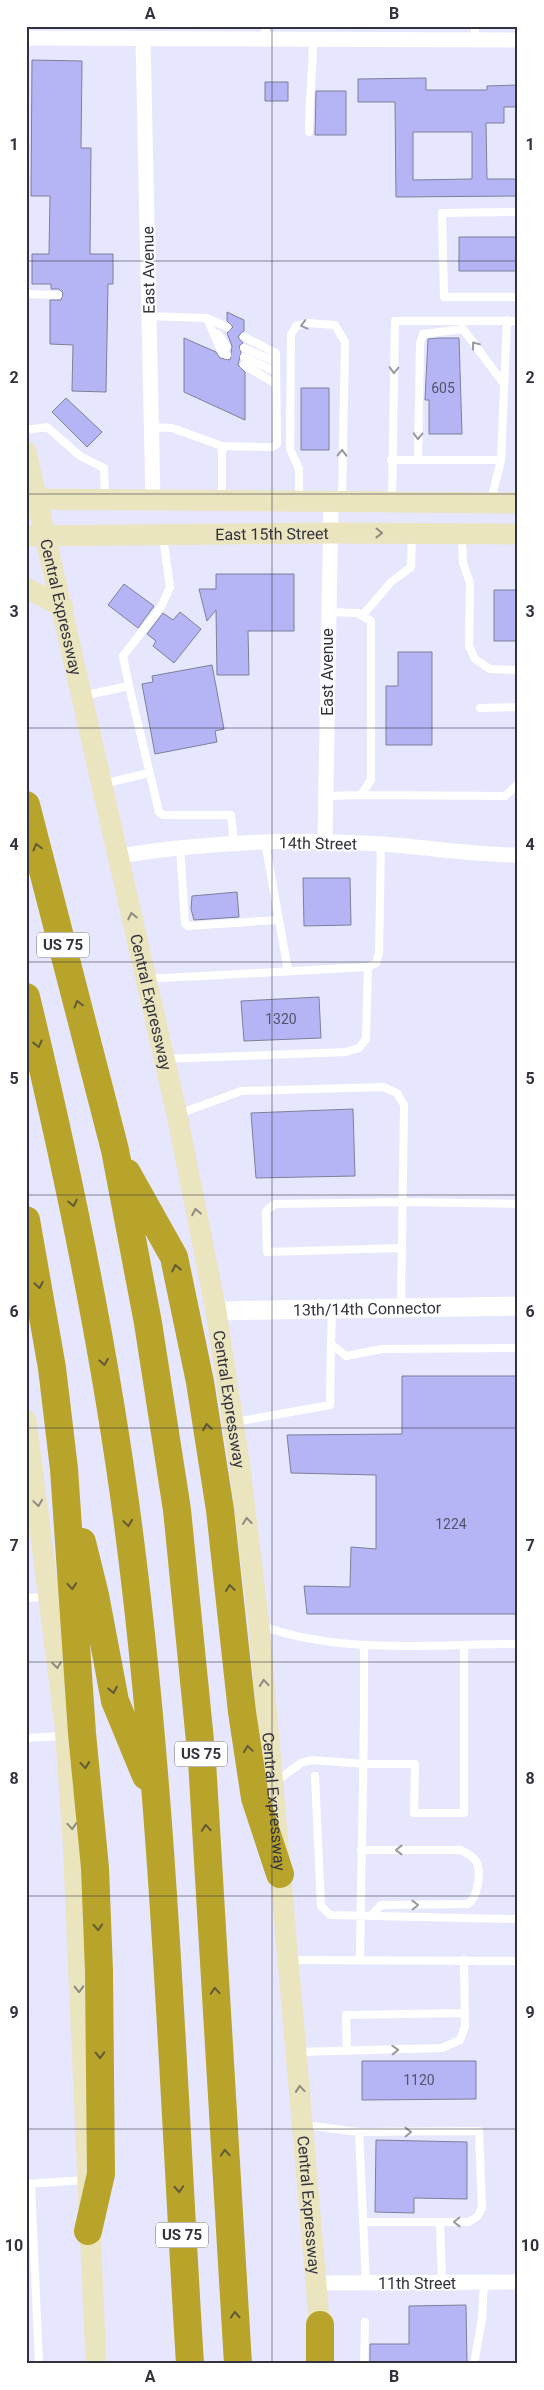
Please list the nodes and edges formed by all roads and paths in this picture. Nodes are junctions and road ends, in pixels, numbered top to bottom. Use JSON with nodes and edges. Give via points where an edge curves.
{"nodes":[{"id":1,"x":265,"y":33,"type":"edge"},
{"id":2,"x":475,"y":33,"type":"edge"},
{"id":3,"x":143,"y":36,"type":"junction"},
{"id":4,"x":26,"y":38,"type":"edge"},
{"id":5,"x":313,"y":39,"type":"junction"},
{"id":6,"x":518,"y":40,"type":"edge"},
{"id":7,"x":309,"y":132,"type":"dead end"},
{"id":8,"x":518,"y":212,"type":"edge"},
{"id":9,"x":26,"y":294,"type":"edge"},
{"id":10,"x":58,"y":295,"type":"dead end"},
{"id":11,"x":518,"y":297,"type":"edge"},
{"id":12,"x":148,"y":316,"type":"junction"},
{"id":13,"x":207,"y":318,"type":"junction"},
{"id":14,"x":507,"y":320,"type":"junction"},
{"id":15,"x":518,"y":321,"type":"edge"},
{"id":16,"x":227,"y":327,"type":"dead end"},
{"id":17,"x":244,"y":337,"type":"dead end"},
{"id":18,"x":227,"y":338,"type":"dead end"},
{"id":19,"x":244,"y":348,"type":"dead end"},
{"id":20,"x":227,"y":351,"type":"dead end"},
{"id":21,"x":276,"y":362,"type":"junction"},
{"id":22,"x":276,"y":372,"type":"junction"},
{"id":23,"x":276,"y":384,"type":"junction"},
{"id":24,"x":504,"y":384,"type":"junction"},
{"id":25,"x":151,"y":427,"type":"junction"},
{"id":26,"x":26,"y":430,"type":"edge"},
{"id":27,"x":222,"y":446,"type":"junction"},
{"id":28,"x":26,"y":452,"type":"edge"},
{"id":29,"x":391,"y":460,"type":"junction"},
{"id":30,"x":418,"y":460,"type":"junction"},
{"id":31,"x":501,"y":460,"type":"junction"},
{"id":32,"x":32,"y":499,"type":"edge"},
{"id":33,"x":104,"y":500,"type":"junction"},
{"id":34,"x":152,"y":501,"type":"junction"},
{"id":35,"x":222,"y":501,"type":"junction"},
{"id":36,"x":299,"y":502,"type":"junction"},
{"id":37,"x":336,"y":502,"type":"junction"},
{"id":38,"x":392,"y":502,"type":"junction"},
{"id":39,"x":491,"y":503,"type":"junction"},
{"id":40,"x":518,"y":503,"type":"edge"},
{"id":41,"x":330,"y":533,"type":"junction"},
{"id":42,"x":412,"y":534,"type":"junction"},
{"id":43,"x":440,"y":534,"type":"junction"},
{"id":44,"x":462,"y":534,"type":"junction"},
{"id":45,"x":518,"y":534,"type":"edge"},
{"id":46,"x":163,"y":535,"type":"junction"},
{"id":47,"x":36,"y":536,"type":"edge"},
{"id":48,"x":26,"y":588,"type":"edge"},
{"id":49,"x":63,"y":607,"type":"junction"},
{"id":50,"x":328,"y":612,"type":"junction"},
{"id":51,"x":362,"y":616,"type":"junction"},
{"id":52,"x":518,"y":670,"type":"edge"},
{"id":53,"x":129,"y":686,"type":"junction"},
{"id":54,"x":82,"y":696,"type":"junction"},
{"id":55,"x":518,"y":707,"type":"edge"},
{"id":56,"x":480,"y":708,"type":"dead end"},
{"id":57,"x":149,"y":772,"type":"junction"},
{"id":58,"x":101,"y":784,"type":"junction"},
{"id":59,"x":518,"y":784,"type":"edge"},
{"id":60,"x":361,"y":795,"type":"junction"},
{"id":61,"x":326,"y":796,"type":"junction"},
{"id":62,"x":26,"y":805,"type":"edge"},
{"id":63,"x":265,"y":842,"type":"junction"},
{"id":64,"x":325,"y":842,"type":"junction"},
{"id":65,"x":234,"y":843,"type":"junction"},
{"id":66,"x":382,"y":844,"type":"junction"},
{"id":67,"x":180,"y":846,"type":"junction"},
{"id":68,"x":518,"y":855,"type":"edge"},
{"id":69,"x":119,"y":856,"type":"junction"},
{"id":70,"x":278,"y":920,"type":"junction"},
{"id":71,"x":368,"y":967,"type":"junction"},
{"id":72,"x":288,"y":970,"type":"junction"},
{"id":73,"x":145,"y":979,"type":"junction"},
{"id":74,"x":26,"y":997,"type":"edge"},
{"id":75,"x":164,"y":1059,"type":"junction"},
{"id":76,"x":177,"y":1115,"type":"junction"},
{"id":77,"x":115,"y":1150,"type":"junction"},
{"id":78,"x":402,"y":1202,"type":"junction"},
{"id":79,"x":518,"y":1204,"type":"edge"},
{"id":80,"x":26,"y":1220,"type":"edge"},
{"id":81,"x":402,"y":1248,"type":"junction"},
{"id":82,"x":518,"y":1306,"type":"edge"},
{"id":83,"x":402,"y":1308,"type":"junction"},
{"id":84,"x":332,"y":1309,"type":"junction"},
{"id":85,"x":216,"y":1311,"type":"junction"},
{"id":86,"x":26,"y":1319,"type":"edge"},
{"id":87,"x":331,"y":1344,"type":"junction"},
{"id":88,"x":518,"y":1348,"type":"edge"},
{"id":89,"x":26,"y":1420,"type":"edge"},
{"id":90,"x":233,"y":1423,"type":"junction"},
{"id":91,"x":50,"y":1597,"type":"junction"},
{"id":92,"x":26,"y":1598,"type":"edge"},
{"id":93,"x":259,"y":1625,"type":"junction"},
{"id":94,"x":364,"y":1644,"type":"junction"},
{"id":95,"x":464,"y":1644,"type":"junction"},
{"id":96,"x":518,"y":1644,"type":"edge"},
{"id":97,"x":65,"y":1736,"type":"junction"},
{"id":98,"x":26,"y":1738,"type":"edge"},
{"id":99,"x":365,"y":1764,"type":"junction"},
{"id":100,"x":315,"y":1776,"type":"dead end"},
{"id":101,"x":273,"y":1783,"type":"junction"},
{"id":102,"x":156,"y":1801,"type":"junction"},
{"id":103,"x":361,"y":1850,"type":"junction"},
{"id":104,"x":280,"y":1874,"type":"junction"},
{"id":105,"x":360,"y":1916,"type":"junction"},
{"id":106,"x":371,"y":1916,"type":"junction"},
{"id":107,"x":515,"y":1919,"type":"dead end"},
{"id":108,"x":288,"y":1960,"type":"junction"},
{"id":109,"x":360,"y":1960,"type":"junction"},
{"id":110,"x":464,"y":1960,"type":"junction"},
{"id":111,"x":518,"y":1961,"type":"edge"},
{"id":112,"x":464,"y":2013,"type":"junction"},
{"id":113,"x":347,"y":2051,"type":"junction"},
{"id":114,"x":296,"y":2052,"type":"junction"},
{"id":115,"x":303,"y":2125,"type":"junction"},
{"id":116,"x":359,"y":2132,"type":"junction"},
{"id":117,"x":86,"y":2180,"type":"junction"},
{"id":118,"x":28,"y":2184,"type":"edge"},
{"id":119,"x":364,"y":2222,"type":"junction"},
{"id":120,"x":440,"y":2222,"type":"junction"},
{"id":121,"x":88,"y":2231,"type":"junction"},
{"id":122,"x":442,"y":2282,"type":"junction"},
{"id":123,"x":484,"y":2282,"type":"junction"},
{"id":124,"x":518,"y":2282,"type":"edge"},
{"id":125,"x":316,"y":2283,"type":"junction"},
{"id":126,"x":366,"y":2283,"type":"junction"},
{"id":127,"x":364,"y":2322,"type":"dead end"},
{"id":128,"x":320,"y":2325,"type":"junction"},
{"id":129,"x":39,"y":2364,"type":"edge"},
{"id":130,"x":96,"y":2364,"type":"edge"},
{"id":131,"x":190,"y":2364,"type":"edge"},
{"id":132,"x":238,"y":2364,"type":"edge"},
{"id":133,"x":320,"y":2364,"type":"edge"},
{"id":134,"x":323,"y":2364,"type":"edge"},
{"id":135,"x":364,"y":2364,"type":"edge"},
{"id":136,"x":474,"y":2364,"type":"edge"}],
"edges":[{"from":1,"to":3,"type":"street"},
{"from":1,"to":5,"type":"street"},
{"from":2,"to":5,"type":"street"},
{"from":2,"to":6,"type":"street"},
{"from":3,"to":4,"type":"street"},
{"from":3,"to":12,"type":"street","name":"East Avenue"},
{"from":5,"to":7,"type":"lane"},
{"from":8,"to":11,"type":"lane","via":[[442,213],[444,297]]},
{"from":9,"to":10,"type":"lane"},
{"from":12,"to":13,"type":"lane"},
{"from":12,"to":25,"type":"street","name":"East Avenue"},
{"from":13,"to":16,"type":"lane"},
{"from":13,"to":18,"type":"lane"},
{"from":13,"to":20,"type":"lane"},
{"from":14,"to":15,"type":"lane"},
{"from":14,"to":24,"type":"lane"},
{"from":14,"to":29,"type":"lane","one_way":true,"via":[[395,321]]},
{"from":17,"to":21,"type":"lane","via":[[276,352]]},
{"from":19,"to":21,"type":"lane"},
{"from":21,"to":22,"type":"lane"},
{"from":22,"to":23,"type":"lane"},
{"from":22,"to":23,"type":"lane","via":[[244,361]]},
{"from":23,"to":27,"type":"lane","via":[[277,444],[272,447]]},
{"from":24,"to":30,"type":"lane","one_way":true,"via":[[463,328],[423,334],[420,344]]},
{"from":24,"to":31,"type":"lane"},
{"from":25,"to":27,"type":"lane","via":[[172,428]]},
{"from":25,"to":34,"type":"street","name":"East Avenue"},
{"from":26,"to":33,"type":"lane","via":[[47,427],[80,456],[104,468]]},
{"from":27,"to":35,"type":"lane"},
{"from":28,"to":32,"type":"main road","name":"Central Expressway"},
{"from":29,"to":30,"type":"lane"},
{"from":29,"to":38,"type":"lane"},
{"from":30,"to":31,"type":"lane"},
{"from":31,"to":39,"type":"lane"},
{"from":32,"to":33,"type":"main road","name":"East 15th Street"},
{"from":32,"to":47,"type":"main road","name":"Central Expressway"},
{"from":33,"to":34,"type":"main road","name":"East 15th Street"},
{"from":34,"to":35,"type":"main road","name":"East 15th Street"},
{"from":35,"to":36,"type":"main road","name":"East 15th Street"},
{"from":36,"to":37,"type":"main road","name":"East 15th Street"},
{"from":37,"to":36,"type":"lane","one_way":true,"via":[[345,342],[335,325],[321,322],[296,326],[291,335],[290,449],[299,469]]},
{"from":37,"to":38,"type":"main road","name":"East 15th Street"},
{"from":37,"to":41,"type":"street","name":"East Avenue"},
{"from":38,"to":39,"type":"main road","name":"East 15th Street"},
{"from":39,"to":40,"type":"main road","name":"East 15th Street"},
{"from":39,"to":43,"type":"main road","via":[[479,521]]},
{"from":41,"to":42,"type":"main road","name":"East 15th Street","one_way":true},
{"from":41,"to":46,"type":"main road","name":"East 15th Street"},
{"from":41,"to":50,"type":"street","name":"East Avenue"},
{"from":42,"to":43,"type":"main road","name":"East 15th Street"},
{"from":42,"to":51,"type":"lane","via":[[411,567],[391,582]]},
{"from":43,"to":44,"type":"main road","name":"East 15th Street"},
{"from":44,"to":45,"type":"main road","name":"East 15th Street"},
{"from":44,"to":52,"type":"lane","via":[[463,563],[470,583],[470,646],[475,659],[490,669]]},
{"from":46,"to":47,"type":"main road","name":"East 15th Street"},
{"from":46,"to":53,"type":"lane","via":[[170,587],[161,607],[123,656]]},
{"from":47,"to":49,"type":"main road","name":"Central Expressway"},
{"from":48,"to":49,"type":"main road"},
{"from":49,"to":54,"type":"main road","name":"Central Expressway"},
{"from":50,"to":51,"type":"lane","via":[[358,613]]},
{"from":50,"to":61,"type":"street","name":"East Avenue"},
{"from":51,"to":60,"type":"lane","via":[[371,621],[371,780]]},
{"from":53,"to":54,"type":"lane"},
{"from":53,"to":57,"type":"lane"},
{"from":54,"to":58,"type":"main road","name":"Central Expressway"},
{"from":55,"to":56,"type":"lane"},
{"from":57,"to":58,"type":"lane"},
{"from":57,"to":65,"type":"lane","via":[[160,814],[231,815]]},
{"from":58,"to":69,"type":"main road","name":"Central Expressway"},
{"from":59,"to":60,"type":"lane","via":[[505,796]]},
{"from":60,"to":61,"type":"lane"},
{"from":61,"to":64,"type":"street","name":"East Avenue"},
{"from":77,"to":62,"type":"highway","number":"US 75","one_way":true},
{"from":63,"to":64,"type":"street","name":"14th Street"},
{"from":63,"to":65,"type":"street","name":"14th Street"},
{"from":63,"to":70,"type":"lane"},
{"from":64,"to":66,"type":"street","name":"14th Street"},
{"from":65,"to":67,"type":"street","name":"14th Street"},
{"from":66,"to":68,"type":"street","name":"14th Street"},
{"from":66,"to":71,"type":"lane","via":[[378,953],[376,963]]},
{"from":67,"to":69,"type":"street","name":"14th Street"},
{"from":67,"to":70,"type":"lane","via":[[185,924]]},
{"from":73,"to":69,"type":"main road","name":"Central Expressway","one_way":true},
{"from":70,"to":72,"type":"lane"},
{"from":71,"to":72,"type":"lane"},
{"from":71,"to":75,"type":"lane","via":[[366,1039],[359,1048],[320,1054]]},
{"from":72,"to":73,"type":"lane"},
{"from":73,"to":75,"type":"main road","name":"Central Expressway"},
{"from":74,"to":102,"type":"highway","number":"US 75","one_way":true,"via":[[80,1232],[113,1421],[139,1611]]},
{"from":75,"to":76,"type":"main road","name":"Central Expressway"},
{"from":76,"to":78,"type":"lane","via":[[241,1091],[383,1088],[397,1093],[404,1105]]},
{"from":85,"to":76,"type":"main road","name":"Central Expressway","one_way":true},
{"from":104,"to":77,"type":"highway","one_way":true,"via":[[255,1798],[242,1712],[220,1510],[200,1382],[174,1257]]},
{"from":132,"to":77,"type":"highway","number":"US 75","one_way":true,"via":[[206,1827],[190,1627],[177,1510],[158,1386]]},
{"from":78,"to":79,"type":"lane"},
{"from":78,"to":81,"type":"lane"},
{"from":78,"to":81,"type":"lane","via":[[275,1204],[266,1211],[267,1252]]},
{"from":80,"to":121,"type":"highway","one_way":true,"via":[[52,1368],[64,1469],[82,1733],[95,1868],[100,1971],[101,2174]]},
{"from":81,"to":83,"type":"lane"},
{"from":82,"to":83,"type":"street","name":"13th/14th Connector"},
{"from":83,"to":84,"type":"street","name":"13th/14th Connector"},
{"from":84,"to":85,"type":"street","name":"13th/14th Connector"},
{"from":84,"to":87,"type":"lane"},
{"from":85,"to":90,"type":"main road","name":"Central Expressway"},
{"from":86,"to":102,"type":"highway","one_way":true,"via":[[95,1595],[115,1701]]},
{"from":87,"to":88,"type":"lane","via":[[346,1356],[382,1348]]},
{"from":87,"to":90,"type":"lane","via":[[330,1405]]},
{"from":89,"to":91,"type":"main road","one_way":true},
{"from":93,"to":90,"type":"main road","name":"Central Expressway","one_way":true},
{"from":91,"to":92,"type":"lane"},
{"from":91,"to":97,"type":"main road","one_way":true},
{"from":93,"to":94,"type":"lane","via":[[319,1642]]},
{"from":101,"to":93,"type":"main road","name":"Central Expressway","one_way":true},
{"from":94,"to":95,"type":"lane"},
{"from":94,"to":99,"type":"lane"},
{"from":95,"to":96,"type":"lane"},
{"from":95,"to":99,"type":"lane","via":[[464,1813],[414,1813],[415,1764]]},
{"from":97,"to":98,"type":"lane"},
{"from":97,"to":117,"type":"main road","one_way":true,"via":[[73,1840]]},
{"from":99,"to":101,"type":"lane","via":[[312,1760],[301,1763]]},
{"from":99,"to":103,"type":"lane"},
{"from":100,"to":105,"type":"lane","via":[[321,1906],[330,1915]]},
{"from":101,"to":104,"type":"main road","name":"Central Expressway"},
{"from":102,"to":131,"type":"highway","number":"US 75","one_way":true},
{"from":103,"to":105,"type":"lane"},
{"from":106,"to":103,"type":"lane","one_way":true,"via":[[381,1905],[468,1904],[477,1890],[477,1863],[460,1850]]},
{"from":104,"to":108,"type":"main road","name":"Central Expressway"},
{"from":105,"to":106,"type":"lane"},
{"from":105,"to":109,"type":"lane"},
{"from":106,"to":107,"type":"lane"},
{"from":108,"to":109,"type":"lane"},
{"from":108,"to":114,"type":"main road","name":"Central Expressway"},
{"from":109,"to":110,"type":"lane"},
{"from":110,"to":111,"type":"lane"},
{"from":110,"to":112,"type":"lane"},
{"from":113,"to":112,"type":"lane","one_way":true,"via":[[442,2048],[460,2040],[465,2026]]},
{"from":112,"to":113,"type":"lane","via":[[346,2015]]},
{"from":113,"to":114,"type":"lane"},
{"from":115,"to":114,"type":"main road","name":"Central Expressway","one_way":true},
{"from":115,"to":116,"type":"lane"},
{"from":115,"to":125,"type":"main road","name":"Central Expressway"},
{"from":116,"to":119,"type":"lane"},
{"from":116,"to":120,"type":"lane","one_way":true,"via":[[479,2131],[482,2208],[478,2216],[469,2222]]},
{"from":117,"to":118,"type":"lane"},
{"from":117,"to":121,"type":"main road"},
{"from":118,"to":129,"type":"lane"},
{"from":119,"to":120,"type":"lane"},
{"from":119,"to":126,"type":"lane"},
{"from":120,"to":122,"type":"lane"},
{"from":121,"to":130,"type":"main road"},
{"from":122,"to":123,"type":"street","name":"11th Street"},
{"from":122,"to":126,"type":"street","name":"11th Street"},
{"from":123,"to":124,"type":"street","name":"11th Street"},
{"from":123,"to":136,"type":"lane"},
{"from":125,"to":126,"type":"street","name":"11th Street"},
{"from":125,"to":128,"type":"main road","name":"Central Expressway"},
{"from":127,"to":135,"type":"lane"},
{"from":128,"to":133,"type":"highway"},
{"from":128,"to":134,"type":"main road","name":"Central Expressway"}]}
